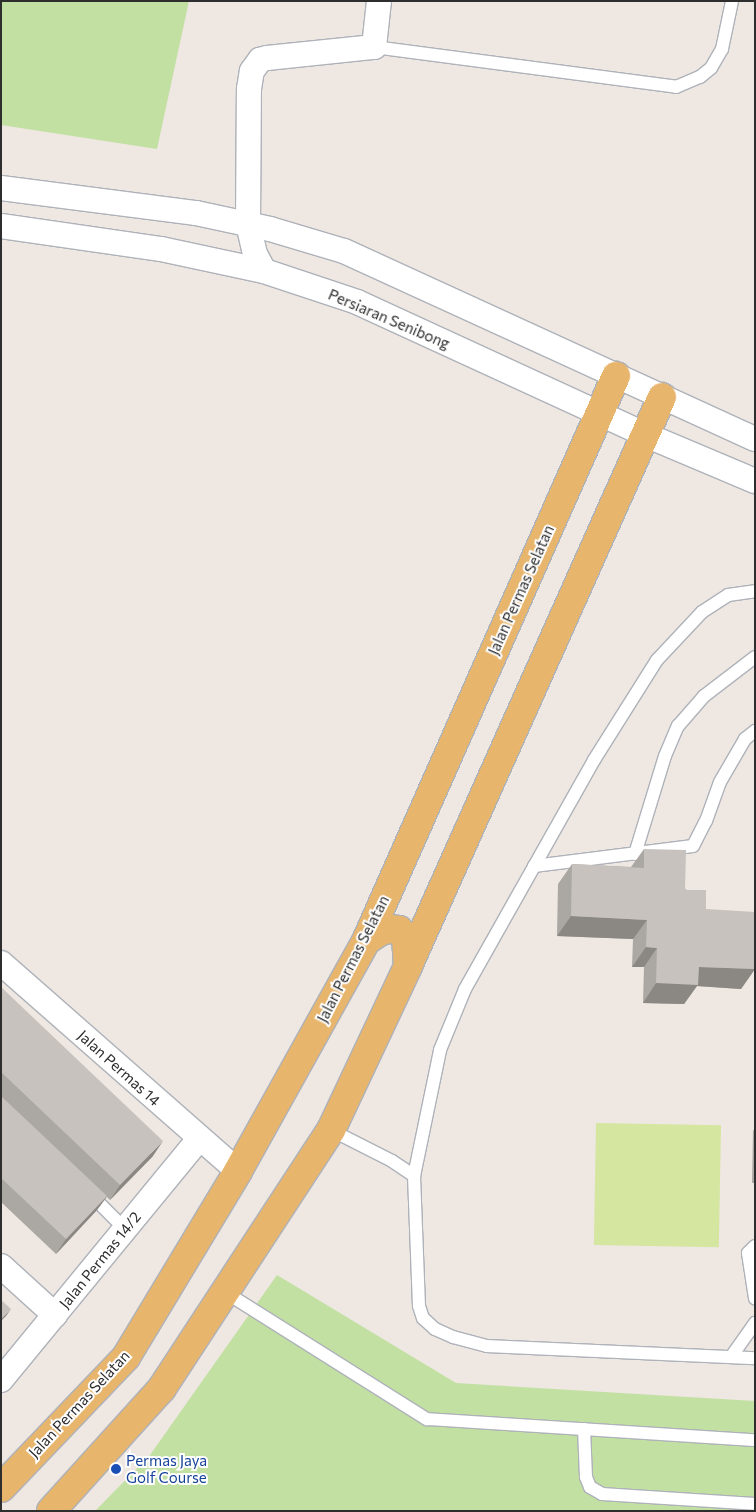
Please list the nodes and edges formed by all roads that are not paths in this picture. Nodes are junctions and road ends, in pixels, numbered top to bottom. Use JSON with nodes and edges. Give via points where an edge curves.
{"nodes":[{"id":1,"x":379,"y":1,"type":"edge"},
{"id":2,"x":732,"y":1,"type":"edge"},
{"id":3,"x":374,"y":48,"type":"junction"},
{"id":4,"x":1,"y":188,"type":"edge"},
{"id":5,"x":248,"y":223,"type":"junction"},
{"id":6,"x":1,"y":226,"type":"edge"},
{"id":7,"x":264,"y":271,"type":"junction"},
{"id":8,"x":616,"y":376,"type":"junction"},
{"id":9,"x":662,"y":397,"type":"junction"},
{"id":10,"x":600,"y":413,"type":"junction"},
{"id":11,"x":646,"y":435,"type":"junction"},
{"id":12,"x":755,"y":439,"type":"edge"},
{"id":13,"x":755,"y":481,"type":"edge"},
{"id":14,"x":755,"y":591,"type":"edge"},
{"id":15,"x":755,"y":657,"type":"edge"},
{"id":16,"x":755,"y":731,"type":"edge"},
{"id":17,"x":635,"y":854,"type":"junction"},
{"id":18,"x":534,"y":866,"type":"junction"},
{"id":19,"x":366,"y":941,"type":"junction"},
{"id":20,"x":1,"y":963,"type":"edge"},
{"id":21,"x":408,"y":966,"type":"junction"},
{"id":22,"x":331,"y":1130,"type":"junction"},
{"id":23,"x":199,"y":1139,"type":"junction"},
{"id":24,"x":238,"y":1172,"type":"junction"},
{"id":25,"x":414,"y":1176,"type":"junction"},
{"id":26,"x":77,"y":1182,"type":"edge"},
{"id":27,"x":125,"y":1229,"type":"junction"},
{"id":28,"x":755,"y":1246,"type":"edge"},
{"id":29,"x":1,"y":1266,"type":"edge"},
{"id":30,"x":225,"y":1292,"type":"junction"},
{"id":31,"x":755,"y":1298,"type":"edge"},
{"id":32,"x":55,"y":1315,"type":"junction"},
{"id":33,"x":755,"y":1323,"type":"edge"},
{"id":34,"x":730,"y":1357,"type":"junction"},
{"id":35,"x":755,"y":1358,"type":"edge"},
{"id":36,"x":1,"y":1380,"type":"edge"},
{"id":37,"x":584,"y":1429,"type":"junction"},
{"id":38,"x":755,"y":1440,"type":"edge"},
{"id":39,"x":1,"y":1488,"type":"edge"},
{"id":40,"x":755,"y":1504,"type":"edge"},
{"id":41,"x":52,"y":1511,"type":"edge"}],
"edges":[{"from":1,"to":3,"type":"street"},
{"from":2,"to":3,"type":"lane","via":[[722,49],[711,68],[676,88]]},
{"from":3,"to":5,"type":"street","via":[[266,58],[255,65],[248,89]]},
{"from":4,"to":5,"type":"street","via":[[196,213]]},
{"from":5,"to":7,"type":"street"},
{"from":5,"to":8,"type":"street","via":[[344,251]]},
{"from":6,"to":7,"type":"street","name":"Persiaran Senibong","via":[[161,249]]},
{"from":7,"to":10,"type":"street","name":"Persiaran Senibong","via":[[358,302]]},
{"from":8,"to":9,"type":"street"},
{"from":8,"to":10,"type":"main road","name":"Jalan Permas Selatan"},
{"from":9,"to":11,"type":"main road"},
{"from":9,"to":12,"type":"street"},
{"from":10,"to":11,"type":"street","name":"Persiaran Senibong"},
{"from":10,"to":19,"type":"main road","name":"Jalan Permas Selatan"},
{"from":11,"to":13,"type":"street","name":"Persiaran Senibong"},
{"from":11,"to":21,"type":"main road"},
{"from":14,"to":18,"type":"lane","via":[[728,595],[702,612],[657,660],[594,760]]},
{"from":15,"to":17,"type":"lane","via":[[704,696],[678,726],[665,756]]},
{"from":16,"to":17,"type":"lane","via":[[745,739],[720,782],[693,846]]},
{"from":17,"to":18,"type":"lane"},
{"from":18,"to":25,"type":"lane","via":[[465,988],[440,1050]]},
{"from":19,"to":21,"type":"main road","via":[[381,931],[399,930],[406,938]]},
{"from":19,"to":24,"type":"main road","name":"Jalan Permas Selatan"},
{"from":20,"to":23,"type":"street","name":"Jalan Permas 14"},
{"from":21,"to":22,"type":"main road"},
{"from":22,"to":25,"type":"lane"},
{"from":22,"to":30,"type":"main road"},
{"from":23,"to":24,"type":"street","name":"Jalan Permas 14"},
{"from":23,"to":27,"type":"street","name":"Jalan Permas 14/2"},
{"from":24,"to":39,"type":"main road","name":"Jalan Permas Selatan","via":[[126,1357]]},
{"from":25,"to":34,"type":"lane","via":[[419,1306],[423,1318],[434,1330],[487,1346]]},
{"from":26,"to":27,"type":"lane"},
{"from":27,"to":32,"type":"street","name":"Jalan Permas 14/2"},
{"from":28,"to":31,"type":"lane","via":[[748,1253]]},
{"from":29,"to":32,"type":"street"},
{"from":30,"to":37,"type":"lane","via":[[427,1419]]},
{"from":30,"to":41,"type":"main road","via":[[162,1388]]},
{"from":32,"to":36,"type":"street","name":"Jalan Permas 14/2"},
{"from":33,"to":34,"type":"lane"},
{"from":34,"to":35,"type":"lane"},
{"from":37,"to":38,"type":"lane"},
{"from":37,"to":40,"type":"lane","via":[[586,1477],[590,1487],[602,1494]]}]}
